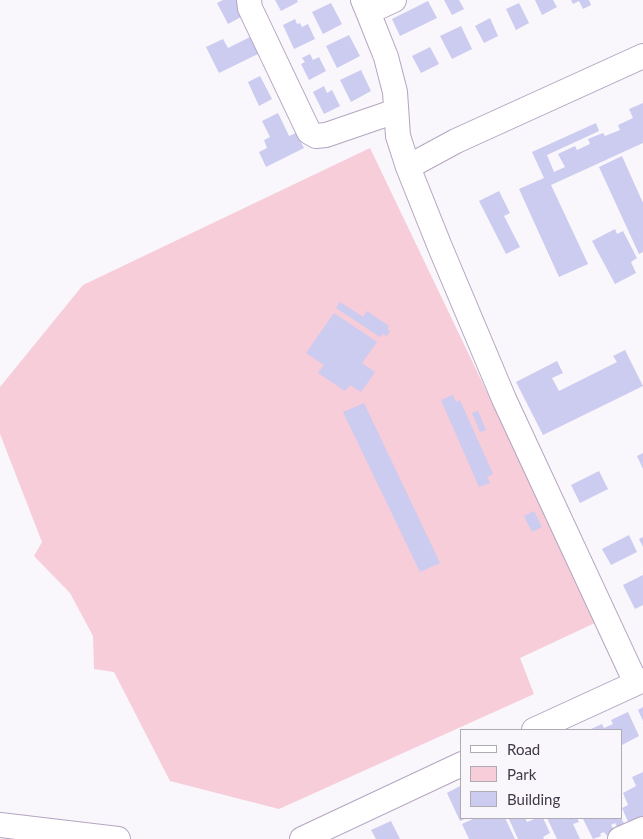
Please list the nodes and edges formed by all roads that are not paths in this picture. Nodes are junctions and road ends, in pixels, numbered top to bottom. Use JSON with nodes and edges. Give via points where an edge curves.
{"nodes":[{"id":1,"x":249,"y":0,"type":"edge"},
{"id":2,"x":394,"y":0,"type":"edge"},
{"id":3,"x":366,"y":6,"type":"edge"},
{"id":4,"x":643,"y":56,"type":"edge"},
{"id":5,"x":396,"y":111,"type":"junction"},
{"id":6,"x":408,"y":167,"type":"junction"},
{"id":7,"x":640,"y":681,"type":"edge"},
{"id":8,"x":536,"y":729,"type":"edge"},
{"id":9,"x":460,"y":765,"type":"edge"},
{"id":10,"x":0,"y":825,"type":"edge"},
{"id":11,"x":643,"y":829,"type":"edge"},
{"id":12,"x":118,"y":839,"type":"edge"},
{"id":13,"x":302,"y":839,"type":"edge"},
{"id":14,"x":620,"y":839,"type":"edge"}],
"edges":[{"from":1,"to":5,"type":"street","via":[[309,132],[316,136],[326,135]]},
{"from":2,"to":3,"type":"street"},
{"from":3,"to":5,"type":"street","via":[[386,58],[395,92]]},
{"from":4,"to":6,"type":"street","via":[[456,141]]},
{"from":5,"to":6,"type":"street","via":[[398,136]]},
{"from":6,"to":7,"type":"street","via":[[504,399]]},
{"from":7,"to":8,"type":"street"},
{"from":9,"to":13,"type":"street"},
{"from":10,"to":12,"type":"street"},
{"from":11,"to":14,"type":"street"}]}
